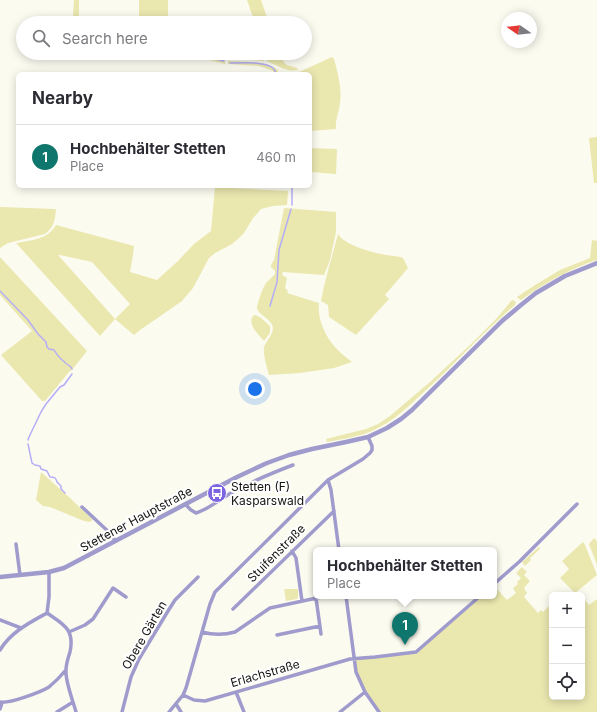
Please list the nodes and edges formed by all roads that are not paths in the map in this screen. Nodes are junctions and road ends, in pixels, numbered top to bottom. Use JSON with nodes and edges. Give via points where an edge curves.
{"nodes":[{"id":1,"x":597,"y":264,"type":"edge"},
{"id":2,"x":368,"y":437,"type":"junction"},
{"id":3,"x":293,"y":465,"type":"dead end"},
{"id":4,"x":328,"y":480,"type":"junction"},
{"id":5,"x":185,"y":504,"type":"junction"},
{"id":6,"x":577,"y":504,"type":"dead end"},
{"id":7,"x":82,"y":507,"type":"dead end"},
{"id":8,"x":334,"y":511,"type":"junction"},
{"id":9,"x":115,"y":541,"type":"junction"},
{"id":10,"x":16,"y":544,"type":"dead end"},
{"id":11,"x":339,"y":547,"type":"edge"},
{"id":12,"x":292,"y":551,"type":"junction"},
{"id":13,"x":49,"y":572,"type":"junction"},
{"id":14,"x":20,"y":575,"type":"junction"},
{"id":15,"x":0,"y":577,"type":"edge"},
{"id":16,"x":198,"y":577,"type":"dead end"},
{"id":17,"x":497,"y":581,"type":"edge"},
{"id":18,"x":126,"y":597,"type":"dead end"},
{"id":19,"x":313,"y":598,"type":"edge"},
{"id":20,"x":316,"y":599,"type":"edge"},
{"id":21,"x":346,"y":599,"type":"edge"},
{"id":22,"x":477,"y":599,"type":"edge"},
{"id":23,"x":302,"y":600,"type":"junction"},
{"id":24,"x":233,"y":609,"type":"dead end"},
{"id":25,"x":46,"y":613,"type":"junction"},
{"id":26,"x":0,"y":620,"type":"edge"},
{"id":27,"x":320,"y":626,"type":"junction"},
{"id":28,"x":21,"y":628,"type":"junction"},
{"id":29,"x":69,"y":632,"type":"junction"},
{"id":30,"x":202,"y":632,"type":"junction"},
{"id":31,"x":321,"y":634,"type":"dead end"},
{"id":32,"x":277,"y":635,"type":"dead end"},
{"id":33,"x":0,"y":650,"type":"edge"},
{"id":34,"x":354,"y":659,"type":"junction"},
{"id":35,"x":65,"y":671,"type":"junction"},
{"id":36,"x":236,"y":692,"type":"junction"},
{"id":37,"x":365,"y":692,"type":"junction"},
{"id":38,"x":182,"y":695,"type":"junction"},
{"id":39,"x":1,"y":702,"type":"edge"},
{"id":40,"x":73,"y":702,"type":"junction"},
{"id":41,"x":176,"y":704,"type":"junction"},
{"id":42,"x":0,"y":709,"type":"edge"},
{"id":43,"x":57,"y":712,"type":"edge"},
{"id":44,"x":76,"y":712,"type":"edge"},
{"id":45,"x":122,"y":712,"type":"edge"},
{"id":46,"x":169,"y":712,"type":"edge"},
{"id":47,"x":181,"y":712,"type":"edge"},
{"id":48,"x":244,"y":712,"type":"edge"},
{"id":49,"x":340,"y":712,"type":"edge"},
{"id":50,"x":379,"y":712,"type":"edge"}],
"edges":[{"from":1,"to":2,"type":"street","name":"Stettener Hauptstraße","via":[[571,274],[536,293],[502,321],[412,410],[387,428]]},
{"from":2,"to":4,"type":"street","via":[[372,446],[370,453]]},
{"from":2,"to":5,"type":"street","name":"Stettener Hauptstraße","via":[[275,459]]},
{"from":3,"to":5,"type":"street","via":[[252,482],[196,513]]},
{"from":4,"to":8,"type":"street"},
{"from":4,"to":30,"type":"street","via":[[218,588],[212,597]]},
{"from":5,"to":9,"type":"street","name":"Stettener Hauptstraße"},
{"from":6,"to":17,"type":"street"},
{"from":7,"to":9,"type":"street"},
{"from":8,"to":11,"type":"street"},
{"from":8,"to":12,"type":"street","name":"Stuifenstraße"},
{"from":9,"to":13,"type":"street","name":"Stettener Hauptstraße","via":[[73,564]]},
{"from":10,"to":14,"type":"street"},
{"from":12,"to":23,"type":"street","via":[[296,558]]},
{"from":12,"to":24,"type":"street","name":"Stuifenstraße"},
{"from":13,"to":14,"type":"street","name":"Stettener Hauptstraße"},
{"from":13,"to":25,"type":"street","via":[[50,587]]},
{"from":14,"to":15,"type":"street","name":"Stettener Hauptstraße"},
{"from":16,"to":45,"type":"street","name":"Obere Gärten","via":[[168,611],[139,659],[131,677]]},
{"from":18,"to":29,"type":"street","via":[[113,588],[94,619],[85,626]]},
{"from":19,"to":23,"type":"street"},
{"from":20,"to":27,"type":"street"},
{"from":21,"to":34,"type":"street"},
{"from":22,"to":34,"type":"street","name":"Erlachstraße","via":[[416,652]]},
{"from":23,"to":30,"type":"street","via":[[270,608],[235,632]]},
{"from":25,"to":28,"type":"street"},
{"from":25,"to":29,"type":"street","via":[[63,624]]},
{"from":26,"to":28,"type":"street"},
{"from":27,"to":31,"type":"street"},
{"from":27,"to":32,"type":"street"},
{"from":28,"to":33,"type":"street"},
{"from":29,"to":35,"type":"street","via":[[71,643]]},
{"from":30,"to":38,"type":"street"},
{"from":34,"to":36,"type":"street","name":"Erlachstraße"},
{"from":34,"to":37,"type":"street","via":[[356,672]]},
{"from":35,"to":39,"type":"street","via":[[43,690]]},
{"from":35,"to":40,"type":"street"},
{"from":36,"to":38,"type":"street","name":"Erlachstraße","via":[[202,701],[191,700]]},
{"from":36,"to":48,"type":"street"},
{"from":37,"to":49,"type":"street"},
{"from":37,"to":50,"type":"street"},
{"from":38,"to":41,"type":"street"},
{"from":39,"to":42,"type":"street"},
{"from":40,"to":43,"type":"street"},
{"from":40,"to":44,"type":"street"},
{"from":41,"to":46,"type":"street"},
{"from":41,"to":47,"type":"street"}]}
